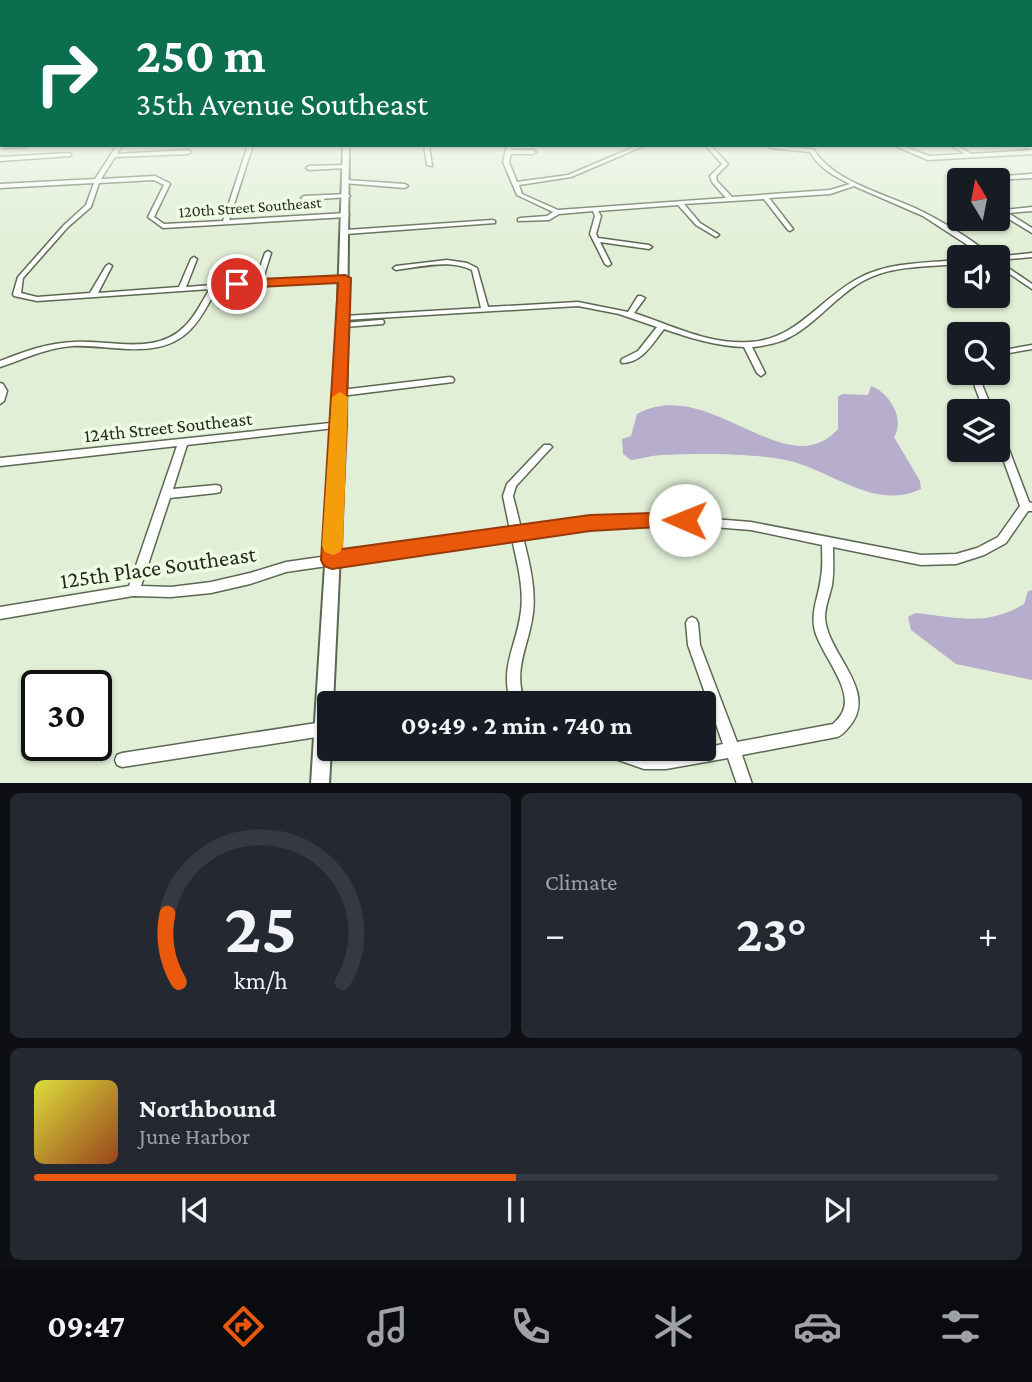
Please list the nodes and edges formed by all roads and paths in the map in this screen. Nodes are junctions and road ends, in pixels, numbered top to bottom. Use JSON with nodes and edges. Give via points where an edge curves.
{"nodes":[{"id":1,"x":106,"y":168,"type":"edge"},
{"id":2,"x":243,"y":168,"type":"edge"},
{"id":3,"x":309,"y":168,"type":"dead end"},
{"id":4,"x":317,"y":168,"type":"edge"},
{"id":5,"x":345,"y":168,"type":"edge"},
{"id":6,"x":509,"y":168,"type":"edge"},
{"id":7,"x":589,"y":168,"type":"edge"},
{"id":8,"x":721,"y":168,"type":"edge"},
{"id":9,"x":826,"y":168,"type":"edge"},
{"id":10,"x":1032,"y":176,"type":"edge"},
{"id":11,"x":1010,"y":177,"type":"edge"},
{"id":12,"x":97,"y":181,"type":"junction"},
{"id":13,"x":346,"y":182,"type":"junction"},
{"id":14,"x":516,"y":184,"type":"junction"},
{"id":15,"x":856,"y":184,"type":"junction"},
{"id":16,"x":0,"y":186,"type":"edge"},
{"id":17,"x":405,"y":186,"type":"dead end"},
{"id":18,"x":347,"y":196,"type":"junction"},
{"id":19,"x":304,"y":198,"type":"dead end"},
{"id":20,"x":766,"y":198,"type":"junction"},
{"id":21,"x":732,"y":200,"type":"junction"},
{"id":22,"x":680,"y":204,"type":"junction"},
{"id":23,"x":1032,"y":209,"type":"edge"},
{"id":24,"x":595,"y":210,"type":"junction"},
{"id":25,"x":1010,"y":210,"type":"edge"},
{"id":26,"x":557,"y":212,"type":"junction"},
{"id":27,"x":346,"y":215,"type":"junction"},
{"id":28,"x":1010,"y":218,"type":"edge"},
{"id":29,"x":520,"y":220,"type":"dead end"},
{"id":30,"x":494,"y":222,"type":"dead end"},
{"id":31,"x":225,"y":223,"type":"junction"},
{"id":32,"x":790,"y":229,"type":"dead end"},
{"id":33,"x":1032,"y":231,"type":"edge"},
{"id":34,"x":346,"y":232,"type":"junction"},
{"id":35,"x":716,"y":235,"type":"dead end"},
{"id":36,"x":595,"y":239,"type":"junction"},
{"id":37,"x":971,"y":245,"type":"edge"},
{"id":38,"x":649,"y":247,"type":"dead end"},
{"id":39,"x":268,"y":253,"type":"dead end"},
{"id":40,"x":1032,"y":255,"type":"edge"},
{"id":41,"x":1010,"y":258,"type":"edge"},
{"id":42,"x":194,"y":259,"type":"dead end"},
{"id":43,"x":947,"y":263,"type":"edge"},
{"id":44,"x":608,"y":264,"type":"dead end"},
{"id":45,"x":109,"y":266,"type":"dead end"},
{"id":46,"x":396,"y":268,"type":"dead end"},
{"id":47,"x":1010,"y":270,"type":"edge"},
{"id":48,"x":345,"y":278,"type":"junction"},
{"id":49,"x":258,"y":282,"type":"junction"},
{"id":50,"x":216,"y":285,"type":"junction"},
{"id":51,"x":182,"y":287,"type":"junction"},
{"id":52,"x":1032,"y":287,"type":"edge"},
{"id":53,"x":93,"y":295,"type":"junction"},
{"id":54,"x":641,"y":298,"type":"dead end"},
{"id":55,"x":485,"y":309,"type":"junction"},
{"id":56,"x":630,"y":314,"type":"junction"},
{"id":57,"x":344,"y":322,"type":"junction"},
{"id":58,"x":661,"y":327,"type":"junction"},
{"id":59,"x":747,"y":345,"type":"junction"},
{"id":60,"x":1032,"y":347,"type":"edge"},
{"id":61,"x":1010,"y":351,"type":"edge"},
{"id":62,"x":625,"y":362,"type":"dead end"},
{"id":63,"x":0,"y":364,"type":"edge"},
{"id":64,"x":761,"y":373,"type":"dead end"},
{"id":65,"x":450,"y":380,"type":"dead end"},
{"id":66,"x":0,"y":386,"type":"edge"},
{"id":67,"x":341,"y":393,"type":"junction"},
{"id":68,"x":0,"y":401,"type":"edge"},
{"id":69,"x":340,"y":425,"type":"junction"},
{"id":70,"x":183,"y":444,"type":"junction"},
{"id":71,"x":547,"y":447,"type":"dead end"},
{"id":72,"x":0,"y":462,"type":"edge"},
{"id":73,"x":1010,"y":462,"type":"edge"},
{"id":74,"x":216,"y":489,"type":"dead end"},
{"id":75,"x":167,"y":494,"type":"junction"},
{"id":76,"x":1028,"y":507,"type":"edge"},
{"id":77,"x":516,"y":533,"type":"junction"},
{"id":78,"x":827,"y":541,"type":"junction"},
{"id":79,"x":332,"y":560,"type":"junction"},
{"id":80,"x":133,"y":591,"type":"junction"},
{"id":81,"x":0,"y":613,"type":"edge"},
{"id":82,"x":692,"y":623,"type":"dead end"},
{"id":83,"x":325,"y":691,"type":"edge"},
{"id":84,"x":514,"y":691,"type":"edge"},
{"id":85,"x":317,"y":730,"type":"edge"},
{"id":86,"x":731,"y":749,"type":"junction"},
{"id":87,"x":716,"y":752,"type":"edge"},
{"id":88,"x":122,"y":760,"type":"dead end"},
{"id":89,"x":321,"y":761,"type":"edge"},
{"id":90,"x":641,"y":761,"type":"edge"},
{"id":91,"x":671,"y":761,"type":"edge"},
{"id":92,"x":320,"y":783,"type":"edge"},
{"id":93,"x":745,"y":783,"type":"edge"}],
"edges":[{"from":1,"to":12,"type":"street"},
{"from":2,"to":31,"type":"street"},
{"from":3,"to":4,"type":"street"},
{"from":5,"to":13,"type":"street"},
{"from":6,"to":14,"type":"street"},
{"from":7,"to":14,"type":"street","via":[[569,176]]},
{"from":8,"to":21,"type":"street","via":[[714,181]]},
{"from":9,"to":15,"type":"street"},
{"from":10,"to":11,"type":"street"},
{"from":12,"to":16,"type":"street"},
{"from":12,"to":31,"type":"street","name":"120th Street Southeast","via":[[163,180],[166,189],[150,217],[156,223]]},
{"from":12,"to":53,"type":"street","via":[[89,206],[20,278],[18,294],[37,299]]},
{"from":13,"to":17,"type":"street"},
{"from":13,"to":18,"type":"street"},
{"from":14,"to":26,"type":"street","via":[[528,202]]},
{"from":15,"to":20,"type":"street","via":[[830,192]]},
{"from":15,"to":37,"type":"street","via":[[926,215]]},
{"from":18,"to":19,"type":"street"},
{"from":18,"to":27,"type":"street"},
{"from":20,"to":21,"type":"street"},
{"from":20,"to":32,"type":"street"},
{"from":21,"to":22,"type":"street"},
{"from":22,"to":24,"type":"street"},
{"from":22,"to":35,"type":"street"},
{"from":23,"to":25,"type":"street"},
{"from":24,"to":26,"type":"street"},
{"from":24,"to":36,"type":"street"},
{"from":26,"to":29,"type":"street","via":[[549,218]]},
{"from":27,"to":31,"type":"street","name":"120th Street Southeast"},
{"from":27,"to":34,"type":"street"},
{"from":28,"to":33,"type":"street"},
{"from":30,"to":34,"type":"street"},
{"from":34,"to":48,"type":"street"},
{"from":36,"to":38,"type":"street"},
{"from":36,"to":44,"type":"street"},
{"from":39,"to":49,"type":"street"},
{"from":40,"to":41,"type":"street"},
{"from":42,"to":51,"type":"street"},
{"from":43,"to":59,"type":"street","via":[[907,267],[862,279],[832,298],[806,326],[770,342]]},
{"from":45,"to":53,"type":"street"},
{"from":46,"to":55,"type":"street","via":[[459,262],[475,269]]},
{"from":47,"to":52,"type":"street"},
{"from":48,"to":49,"type":"street"},
{"from":48,"to":57,"type":"street"},
{"from":49,"to":50,"type":"street"},
{"from":50,"to":51,"type":"street"},
{"from":50,"to":63,"type":"street","via":[[182,333],[150,346],[76,343],[27,352]]},
{"from":51,"to":53,"type":"street"},
{"from":54,"to":56,"type":"street"},
{"from":55,"to":56,"type":"street","via":[[578,304]]},
{"from":55,"to":57,"type":"street"},
{"from":56,"to":58,"type":"street"},
{"from":57,"to":67,"type":"street"},
{"from":58,"to":59,"type":"street"},
{"from":58,"to":62,"type":"street","via":[[641,353]]},
{"from":59,"to":64,"type":"street"},
{"from":60,"to":61,"type":"street"},
{"from":65,"to":67,"type":"street"},
{"from":66,"to":68,"type":"street"},
{"from":67,"to":69,"type":"street"},
{"from":69,"to":70,"type":"street","name":"124th Street Southeast"},
{"from":69,"to":79,"type":"street"},
{"from":70,"to":72,"type":"street","name":"124th Street Southeast"},
{"from":70,"to":75,"type":"street"},
{"from":71,"to":77,"type":"street","via":[[512,484],[508,496]]},
{"from":73,"to":76,"type":"street"},
{"from":74,"to":75,"type":"street"},
{"from":75,"to":80,"type":"street"},
{"from":76,"to":78,"type":"street","name":"125th Place Southeast","via":[[1002,540],[956,559],[921,560]]},
{"from":77,"to":78,"type":"street","name":"125th Place Southeast","via":[[663,519],[751,526]]},
{"from":77,"to":79,"type":"street","name":"125th Place Southeast"},
{"from":77,"to":84,"type":"street","via":[[528,611],[512,668]]},
{"from":78,"to":86,"type":"street","via":[[828,575],[819,618],[825,641],[851,690],[848,721],[837,730]]},
{"from":79,"to":80,"type":"street","name":"125th Place Southeast","via":[[286,566],[249,580],[151,594]]},
{"from":79,"to":83,"type":"street"},
{"from":80,"to":81,"type":"street","name":"125th Place Southeast"},
{"from":82,"to":86,"type":"street","via":[[694,645]]},
{"from":85,"to":88,"type":"street"},
{"from":86,"to":87,"type":"street"},
{"from":86,"to":93,"type":"street"},
{"from":89,"to":92,"type":"street"},
{"from":90,"to":91,"type":"street"}]}
